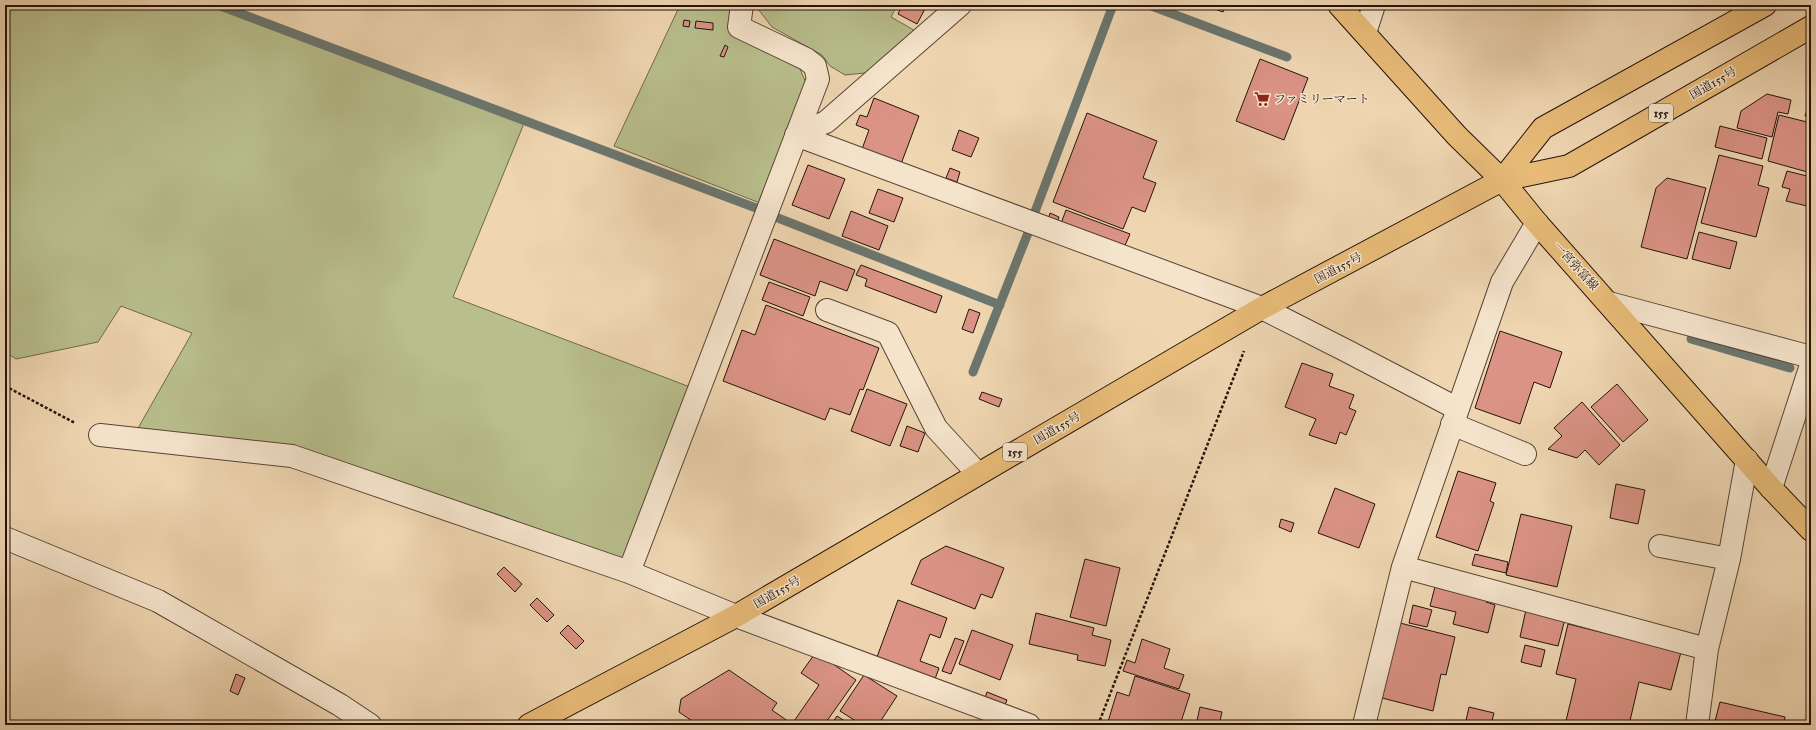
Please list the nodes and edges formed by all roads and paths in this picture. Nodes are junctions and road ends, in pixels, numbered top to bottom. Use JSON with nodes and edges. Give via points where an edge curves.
{"nodes":[{"id":1,"x":742,"y":5,"type":"edge"},
{"id":2,"x":960,"y":5,"type":"edge"},
{"id":3,"x":1339,"y":5,"type":"edge"},
{"id":4,"x":1374,"y":5,"type":"edge"},
{"id":5,"x":1765,"y":5,"type":"edge"},
{"id":6,"x":1811,"y":27,"type":"edge"},
{"id":7,"x":1366,"y":33,"type":"junction"},
{"id":8,"x":796,"y":135,"type":"junction"},
{"id":9,"x":1502,"y":180,"type":"junction"},
{"id":10,"x":1537,"y":223,"type":"junction"},
{"id":11,"x":1609,"y":303,"type":"junction"},
{"id":12,"x":1262,"y":308,"type":"junction"},
{"id":13,"x":827,"y":310,"type":"dead end"},
{"id":14,"x":1244,"y":351,"type":"dead end"},
{"id":15,"x":1811,"y":357,"type":"edge"},
{"id":16,"x":1811,"y":365,"type":"edge"},
{"id":17,"x":5,"y":386,"type":"edge"},
{"id":18,"x":1455,"y":417,"type":"junction"},
{"id":19,"x":100,"y":435,"type":"joint"},
{"id":20,"x":1525,"y":454,"type":"dead end"},
{"id":21,"x":1747,"y":460,"type":"junction"},
{"id":22,"x":978,"y":474,"type":"junction"},
{"id":23,"x":1771,"y":488,"type":"junction"},
{"id":24,"x":1811,"y":530,"type":"edge"},
{"id":25,"x":5,"y":538,"type":"edge"},
{"id":26,"x":1660,"y":546,"type":"dead end"},
{"id":27,"x":1729,"y":559,"type":"junction"},
{"id":28,"x":1403,"y":567,"type":"junction"},
{"id":29,"x":629,"y":572,"type":"junction"},
{"id":30,"x":736,"y":616,"type":"junction"},
{"id":31,"x":1707,"y":649,"type":"junction"},
{"id":32,"x":370,"y":725,"type":"edge"},
{"id":33,"x":529,"y":725,"type":"edge"},
{"id":34,"x":1028,"y":725,"type":"edge"},
{"id":35,"x":1098,"y":725,"type":"edge"},
{"id":36,"x":1364,"y":725,"type":"edge"},
{"id":37,"x":1697,"y":725,"type":"edge"}],
"edges":[{"from":1,"to":8,"type":"street","via":[[739,27],[806,59],[815,66],[818,79]]},
{"from":2,"to":8,"type":"street","via":[[826,122]]},
{"from":3,"to":7,"type":"main road","name":"一宮弥富線"},
{"from":4,"to":7,"type":"street"},
{"from":5,"to":9,"type":"main road","name":"国道155号","number":"155","via":[[1542,128]]},
{"from":6,"to":9,"type":"main road","name":"国道155号","number":"155","via":[[1569,166]]},
{"from":7,"to":9,"type":"main road","name":"一宮弥富線","via":[[1457,136]]},
{"from":8,"to":12,"type":"street"},
{"from":8,"to":29,"type":"street"},
{"from":9,"to":10,"type":"main road","name":"一宮弥富線"},
{"from":9,"to":12,"type":"main road","name":"国道155号","number":"155"},
{"from":10,"to":11,"type":"main road","name":"一宮弥富線"},
{"from":10,"to":18,"type":"street","via":[[1502,282]]},
{"from":11,"to":15,"type":"street"},
{"from":11,"to":21,"type":"main road","name":"一宮弥富線"},
{"from":12,"to":18,"type":"street","via":[[1343,349]]},
{"from":12,"to":22,"type":"main road","name":"国道155号","number":"155"},
{"from":13,"to":22,"type":"street","via":[[888,333],[936,428]]},
{"from":14,"to":35,"type":"path"},
{"from":16,"to":23,"type":"street"},
{"from":17,"to":19,"type":"path","via":[[58,416]]},
{"from":18,"to":20,"type":"street"},
{"from":18,"to":28,"type":"street"},
{"from":19,"to":29,"type":"street","via":[[292,456]]},
{"from":21,"to":23,"type":"main road","name":"一宮弥富線"},
{"from":21,"to":27,"type":"street"},
{"from":22,"to":30,"type":"main road","name":"国道155号","number":"155"},
{"from":23,"to":24,"type":"main road","name":"一宮弥富線"},
{"from":25,"to":32,"type":"street","via":[[158,601],[340,705]]},
{"from":26,"to":27,"type":"street"},
{"from":27,"to":31,"type":"street"},
{"from":28,"to":31,"type":"street"},
{"from":28,"to":36,"type":"street"},
{"from":29,"to":30,"type":"street"},
{"from":30,"to":33,"type":"main road","name":"国道155号","number":"155"},
{"from":30,"to":34,"type":"street"},
{"from":31,"to":37,"type":"street"}]}
